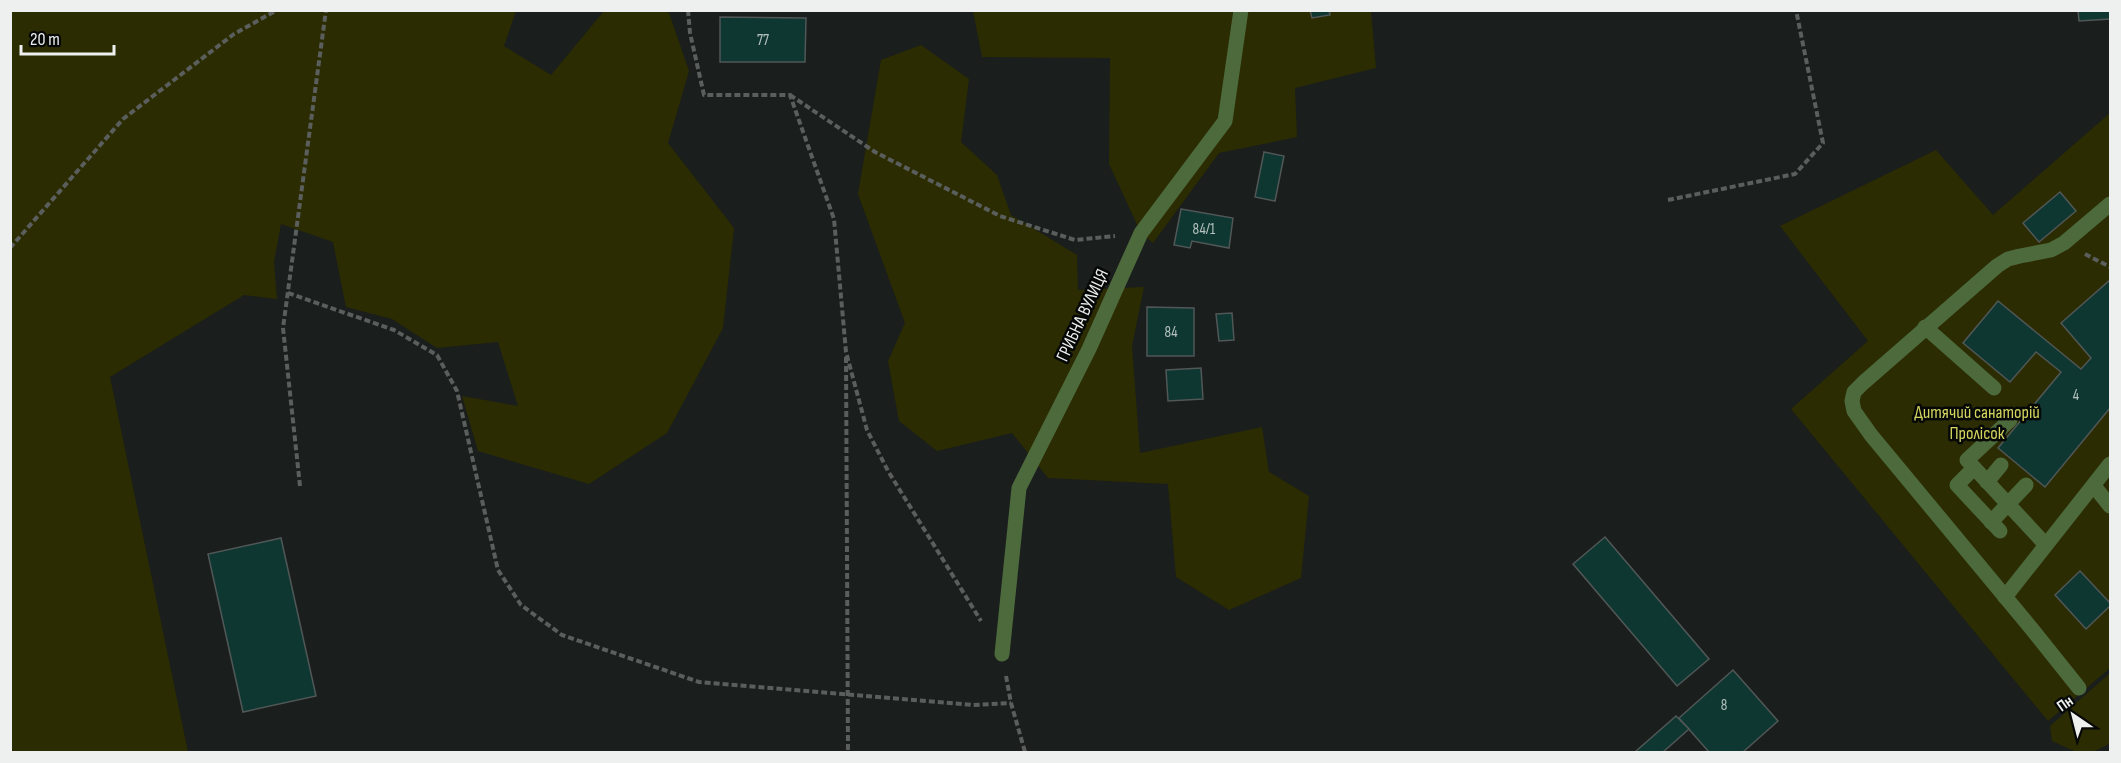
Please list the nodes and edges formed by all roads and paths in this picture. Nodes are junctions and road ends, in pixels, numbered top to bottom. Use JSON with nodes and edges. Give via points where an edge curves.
{"nodes":[{"id":1,"x":277,"y":10,"type":"edge"},
{"id":2,"x":326,"y":10,"type":"edge"},
{"id":3,"x":688,"y":10,"type":"edge"},
{"id":4,"x":1241,"y":10,"type":"edge"},
{"id":5,"x":1796,"y":10,"type":"edge"},
{"id":6,"x":790,"y":95,"type":"junction"},
{"id":7,"x":1668,"y":200,"type":"dead end"},
{"id":8,"x":2110,"y":204,"type":"edge"},
{"id":9,"x":1141,"y":233,"type":"junction"},
{"id":10,"x":10,"y":248,"type":"edge"},
{"id":11,"x":288,"y":293,"type":"junction"},
{"id":12,"x":1925,"y":327,"type":"junction"},
{"id":13,"x":846,"y":352,"type":"junction"},
{"id":14,"x":1994,"y":387,"type":"dead end"},
{"id":15,"x":2010,"y":420,"type":"dead end"},
{"id":16,"x":2110,"y":464,"type":"edge"},
{"id":17,"x":2001,"y":465,"type":"dead end"},
{"id":18,"x":1974,"y":468,"type":"junction"},
{"id":19,"x":1987,"y":482,"type":"junction"},
{"id":20,"x":2026,"y":485,"type":"dead end"},
{"id":21,"x":300,"y":486,"type":"dead end"},
{"id":22,"x":2094,"y":486,"type":"junction"},
{"id":23,"x":2009,"y":505,"type":"junction"},
{"id":24,"x":2110,"y":506,"type":"edge"},
{"id":25,"x":2046,"y":545,"type":"junction"},
{"id":26,"x":2006,"y":597,"type":"junction"},
{"id":27,"x":1002,"y":654,"type":"junction"},
{"id":28,"x":2079,"y":688,"type":"dead end"},
{"id":29,"x":847,"y":695,"type":"junction"},
{"id":30,"x":1011,"y":703,"type":"junction"},
{"id":31,"x":848,"y":753,"type":"edge"},
{"id":32,"x":1025,"y":753,"type":"edge"}],
"edges":[{"from":1,"to":10,"type":"path","via":[[234,34],[123,119]]},
{"from":2,"to":11,"type":"path"},
{"from":3,"to":6,"type":"path","via":[[704,95]]},
{"from":4,"to":9,"type":"street","name":"ГРИБНА ВУЛИЦЯ","via":[[1225,121]]},
{"from":5,"to":7,"type":"path","via":[[1823,143],[1795,174]]},
{"from":6,"to":9,"type":"path","via":[[876,152],[1000,216],[1075,240]]},
{"from":6,"to":13,"type":"path","via":[[834,219]]},
{"from":8,"to":12,"type":"street","via":[[2064,243],[2051,250],[2008,259],[1997,266]]},
{"from":9,"to":27,"type":"street","name":"ГРИБНА ВУЛИЦЯ","via":[[1089,349],[1019,488]]},
{"from":11,"to":21,"type":"path","via":[[283,327]]},
{"from":11,"to":29,"type":"path","via":[[394,330],[438,355],[456,391],[498,570],[521,605],[562,635],[699,682]]},
{"from":12,"to":14,"type":"street"},
{"from":12,"to":26,"type":"street","via":[[1854,392],[1854,411]]},
{"from":13,"to":27,"type":"path","via":[[867,430],[888,471]]},
{"from":13,"to":29,"type":"path"},
{"from":15,"to":18,"type":"street","via":[[1967,460]]},
{"from":16,"to":22,"type":"street"},
{"from":17,"to":19,"type":"street"},
{"from":18,"to":19,"type":"street"},
{"from":18,"to":23,"type":"street","via":[[1957,485],[1995,527]]},
{"from":19,"to":23,"type":"street"},
{"from":20,"to":23,"type":"street"},
{"from":22,"to":24,"type":"street"},
{"from":22,"to":25,"type":"street"},
{"from":23,"to":25,"type":"street"},
{"from":25,"to":26,"type":"street"},
{"from":26,"to":28,"type":"street"},
{"from":27,"to":30,"type":"path"},
{"from":29,"to":30,"type":"path","via":[[973,705]]},
{"from":29,"to":31,"type":"path"},
{"from":30,"to":32,"type":"path"}]}
